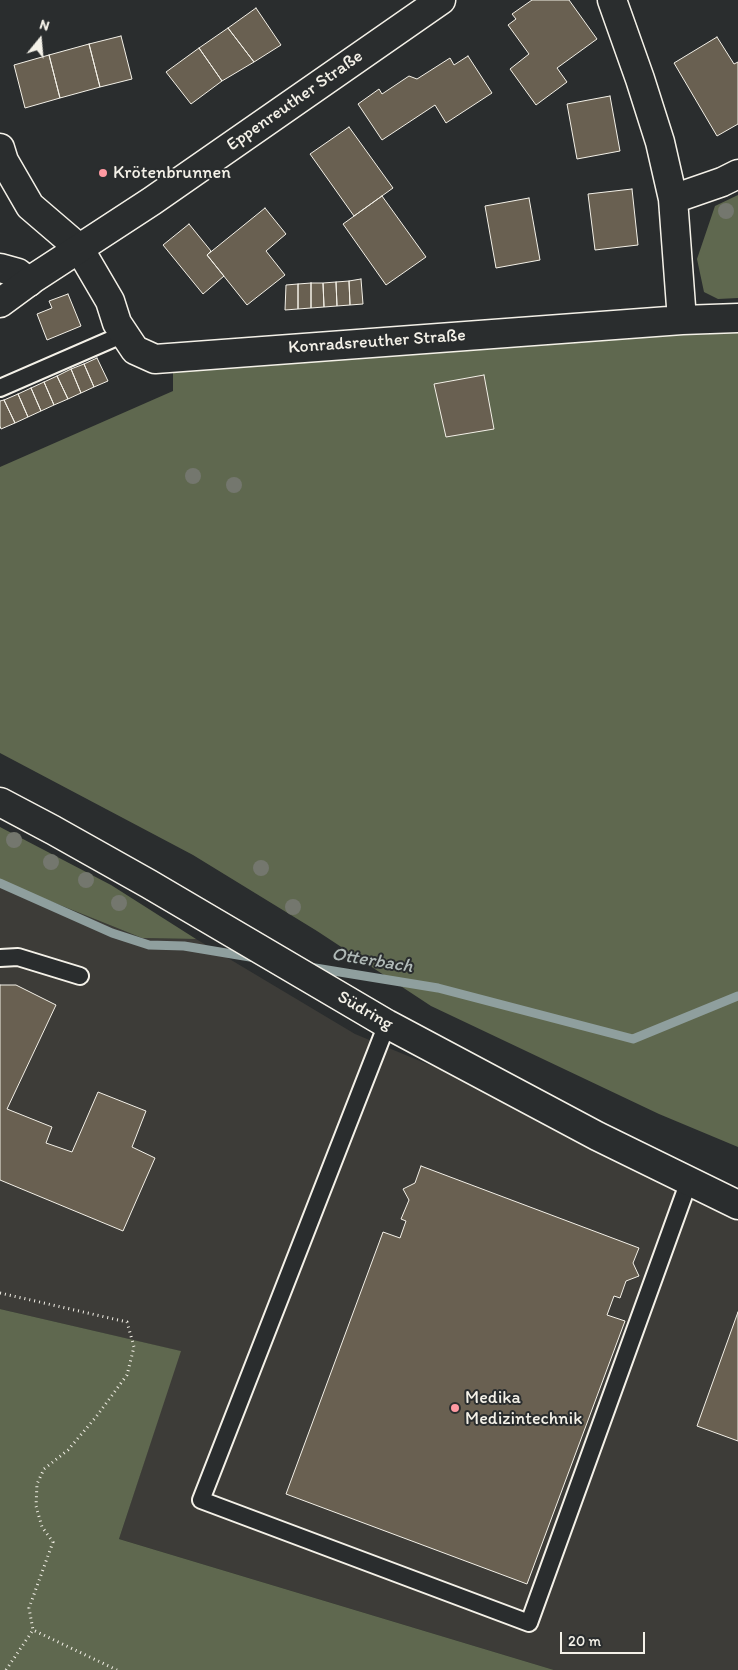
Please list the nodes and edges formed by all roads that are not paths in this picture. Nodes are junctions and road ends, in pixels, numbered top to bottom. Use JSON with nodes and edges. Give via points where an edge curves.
{"nodes":[{"id":1,"x":441,"y":0,"type":"edge"},
{"id":2,"x":612,"y":0,"type":"edge"},
{"id":3,"x":0,"y":148,"type":"edge"},
{"id":4,"x":738,"y":174,"type":"edge"},
{"id":5,"x":673,"y":199,"type":"junction"},
{"id":6,"x":79,"y":248,"type":"junction"},
{"id":7,"x":0,"y":268,"type":"edge"},
{"id":8,"x":29,"y":282,"type":"junction"},
{"id":9,"x":0,"y":303,"type":"edge"},
{"id":10,"x":738,"y":318,"type":"edge"},
{"id":11,"x":682,"y":320,"type":"junction"},
{"id":12,"x":124,"y":334,"type":"junction"},
{"id":13,"x":0,"y":388,"type":"edge"},
{"id":14,"x":0,"y":802,"type":"edge"},
{"id":15,"x":0,"y":958,"type":"edge"},
{"id":16,"x":80,"y":976,"type":"dead end"},
{"id":17,"x":386,"y":1024,"type":"junction"},
{"id":18,"x":690,"y":1181,"type":"junction"},
{"id":19,"x":738,"y":1205,"type":"edge"}],
"edges":[{"from":1,"to":6,"type":"street","name":"Eppenreuther Straße"},
{"from":2,"to":5,"type":"street","via":[[660,142]]},
{"from":3,"to":6,"type":"street","name":"Konradsreuther Straße","via":[[30,206]]},
{"from":4,"to":5,"type":"street"},
{"from":5,"to":11,"type":"street"},
{"from":6,"to":8,"type":"street","name":"Eppenreuther Straße"},
{"from":6,"to":12,"type":"street","name":"Konradsreuther Straße","via":[[110,301]]},
{"from":7,"to":8,"type":"street","via":[[18,273]]},
{"from":8,"to":9,"type":"street","name":"Eppenreuther Straße"},
{"from":10,"to":11,"type":"street","name":"Konradsreuther Straße"},
{"from":11,"to":12,"type":"street","name":"Konradsreuther Straße","via":[[155,359],[134,350]]},
{"from":12,"to":13,"type":"lane"},
{"from":14,"to":17,"type":"street","name":"Südring","via":[[149,884]]},
{"from":15,"to":16,"type":"lane","via":[[18,957]]},
{"from":17,"to":18,"type":"street","name":"Südring","via":[[597,1136]]},
{"from":17,"to":18,"type":"lane","via":[[201,1500],[529,1623]]},
{"from":18,"to":19,"type":"street","name":"Südring"}]}
